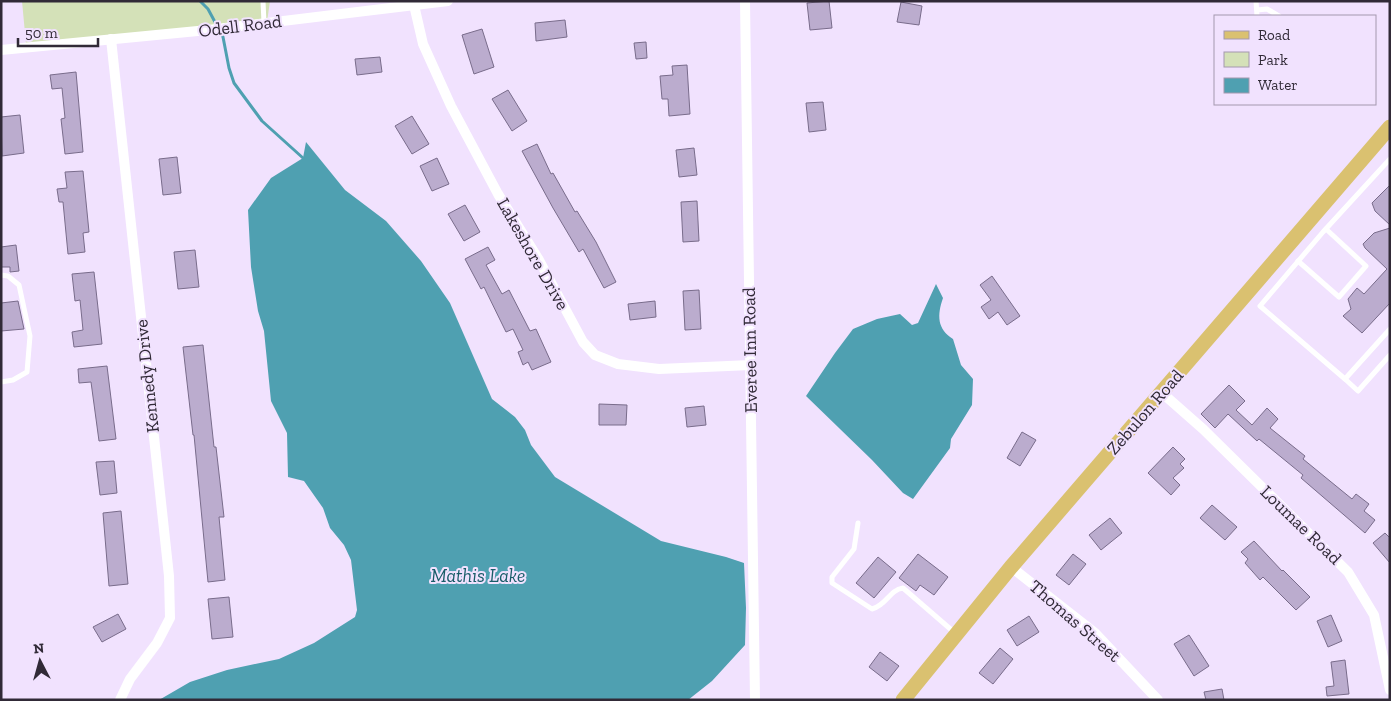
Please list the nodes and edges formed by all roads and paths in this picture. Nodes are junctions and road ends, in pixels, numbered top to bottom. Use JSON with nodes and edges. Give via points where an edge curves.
{"nodes":[{"id":1,"x":263,"y":1,"type":"edge"},
{"id":2,"x":448,"y":1,"type":"edge"},
{"id":3,"x":745,"y":1,"type":"edge"},
{"id":4,"x":1256,"y":1,"type":"edge"},
{"id":5,"x":414,"y":5,"type":"junction"},
{"id":6,"x":1257,"y":13,"type":"edge"},
{"id":7,"x":1277,"y":15,"type":"edge"},
{"id":8,"x":264,"y":23,"type":"junction"},
{"id":9,"x":111,"y":39,"type":"junction"},
{"id":10,"x":1,"y":50,"type":"edge"},
{"id":11,"x":1388,"y":133,"type":"edge"},
{"id":12,"x":1390,"y":159,"type":"edge"},
{"id":13,"x":1326,"y":229,"type":"junction"},
{"id":14,"x":1298,"y":261,"type":"junction"},
{"id":15,"x":1,"y":275,"type":"edge"},
{"id":16,"x":1246,"y":294,"type":"junction"},
{"id":17,"x":1260,"y":306,"type":"junction"},
{"id":18,"x":1390,"y":329,"type":"edge"},
{"id":19,"x":1390,"y":356,"type":"edge"},
{"id":20,"x":751,"y":365,"type":"junction"},
{"id":21,"x":1345,"y":379,"type":"junction"},
{"id":22,"x":1,"y":382,"type":"edge"},
{"id":23,"x":1161,"y":392,"type":"junction"},
{"id":24,"x":858,"y":523,"type":"dead end"},
{"id":25,"x":1011,"y":567,"type":"junction"},
{"id":26,"x":957,"y":635,"type":"junction"},
{"id":27,"x":1390,"y":690,"type":"edge"},
{"id":28,"x":120,"y":700,"type":"edge"},
{"id":29,"x":755,"y":700,"type":"edge"},
{"id":30,"x":903,"y":700,"type":"edge"},
{"id":31,"x":1158,"y":700,"type":"edge"}],
"edges":[{"from":1,"to":8,"type":"lane"},
{"from":2,"to":5,"type":"street","name":"Odell Road"},
{"from":3,"to":20,"type":"street","name":"Everee Inn Road"},
{"from":4,"to":6,"type":"lane"},
{"from":5,"to":8,"type":"street","name":"Odell Road"},
{"from":5,"to":20,"type":"street","name":"Lakeshore Drive","via":[[422,44],[451,106],[583,342],[595,355],[618,364],[659,369]]},
{"from":6,"to":7,"type":"lane","via":[[1267,9]]},
{"from":8,"to":9,"type":"street","name":"Odell Road"},
{"from":9,"to":10,"type":"street","name":"Odell Road"},
{"from":9,"to":28,"type":"street","name":"Kennedy Drive","via":[[169,576],[170,618]]},
{"from":11,"to":16,"type":"main road","name":"Zebulon Road"},
{"from":12,"to":13,"type":"lane"},
{"from":13,"to":14,"type":"lane"},
{"from":13,"to":14,"type":"lane","via":[[1366,266],[1339,297]]},
{"from":14,"to":17,"type":"lane"},
{"from":15,"to":22,"type":"lane","via":[[8,276],[19,285],[30,336],[27,372]]},
{"from":16,"to":17,"type":"lane"},
{"from":16,"to":23,"type":"main road","name":"Zebulon Road"},
{"from":17,"to":21,"type":"lane"},
{"from":18,"to":21,"type":"lane"},
{"from":19,"to":21,"type":"lane","via":[[1358,390]]},
{"from":20,"to":29,"type":"street","name":"Everee Inn Road"},
{"from":23,"to":25,"type":"main road","name":"Zebulon Road"},
{"from":23,"to":27,"type":"street","name":"Loumae Road","via":[[1348,572],[1374,615]]},
{"from":24,"to":26,"type":"lane","via":[[854,549],[832,577],[832,583],[872,610],[880,607],[896,589],[903,588]]},
{"from":25,"to":26,"type":"main road","name":"Zebulon Road"},
{"from":25,"to":31,"type":"street","name":"Thomas Street","via":[[1094,633]]},
{"from":26,"to":30,"type":"main road","name":"Zebulon Road"}]}
